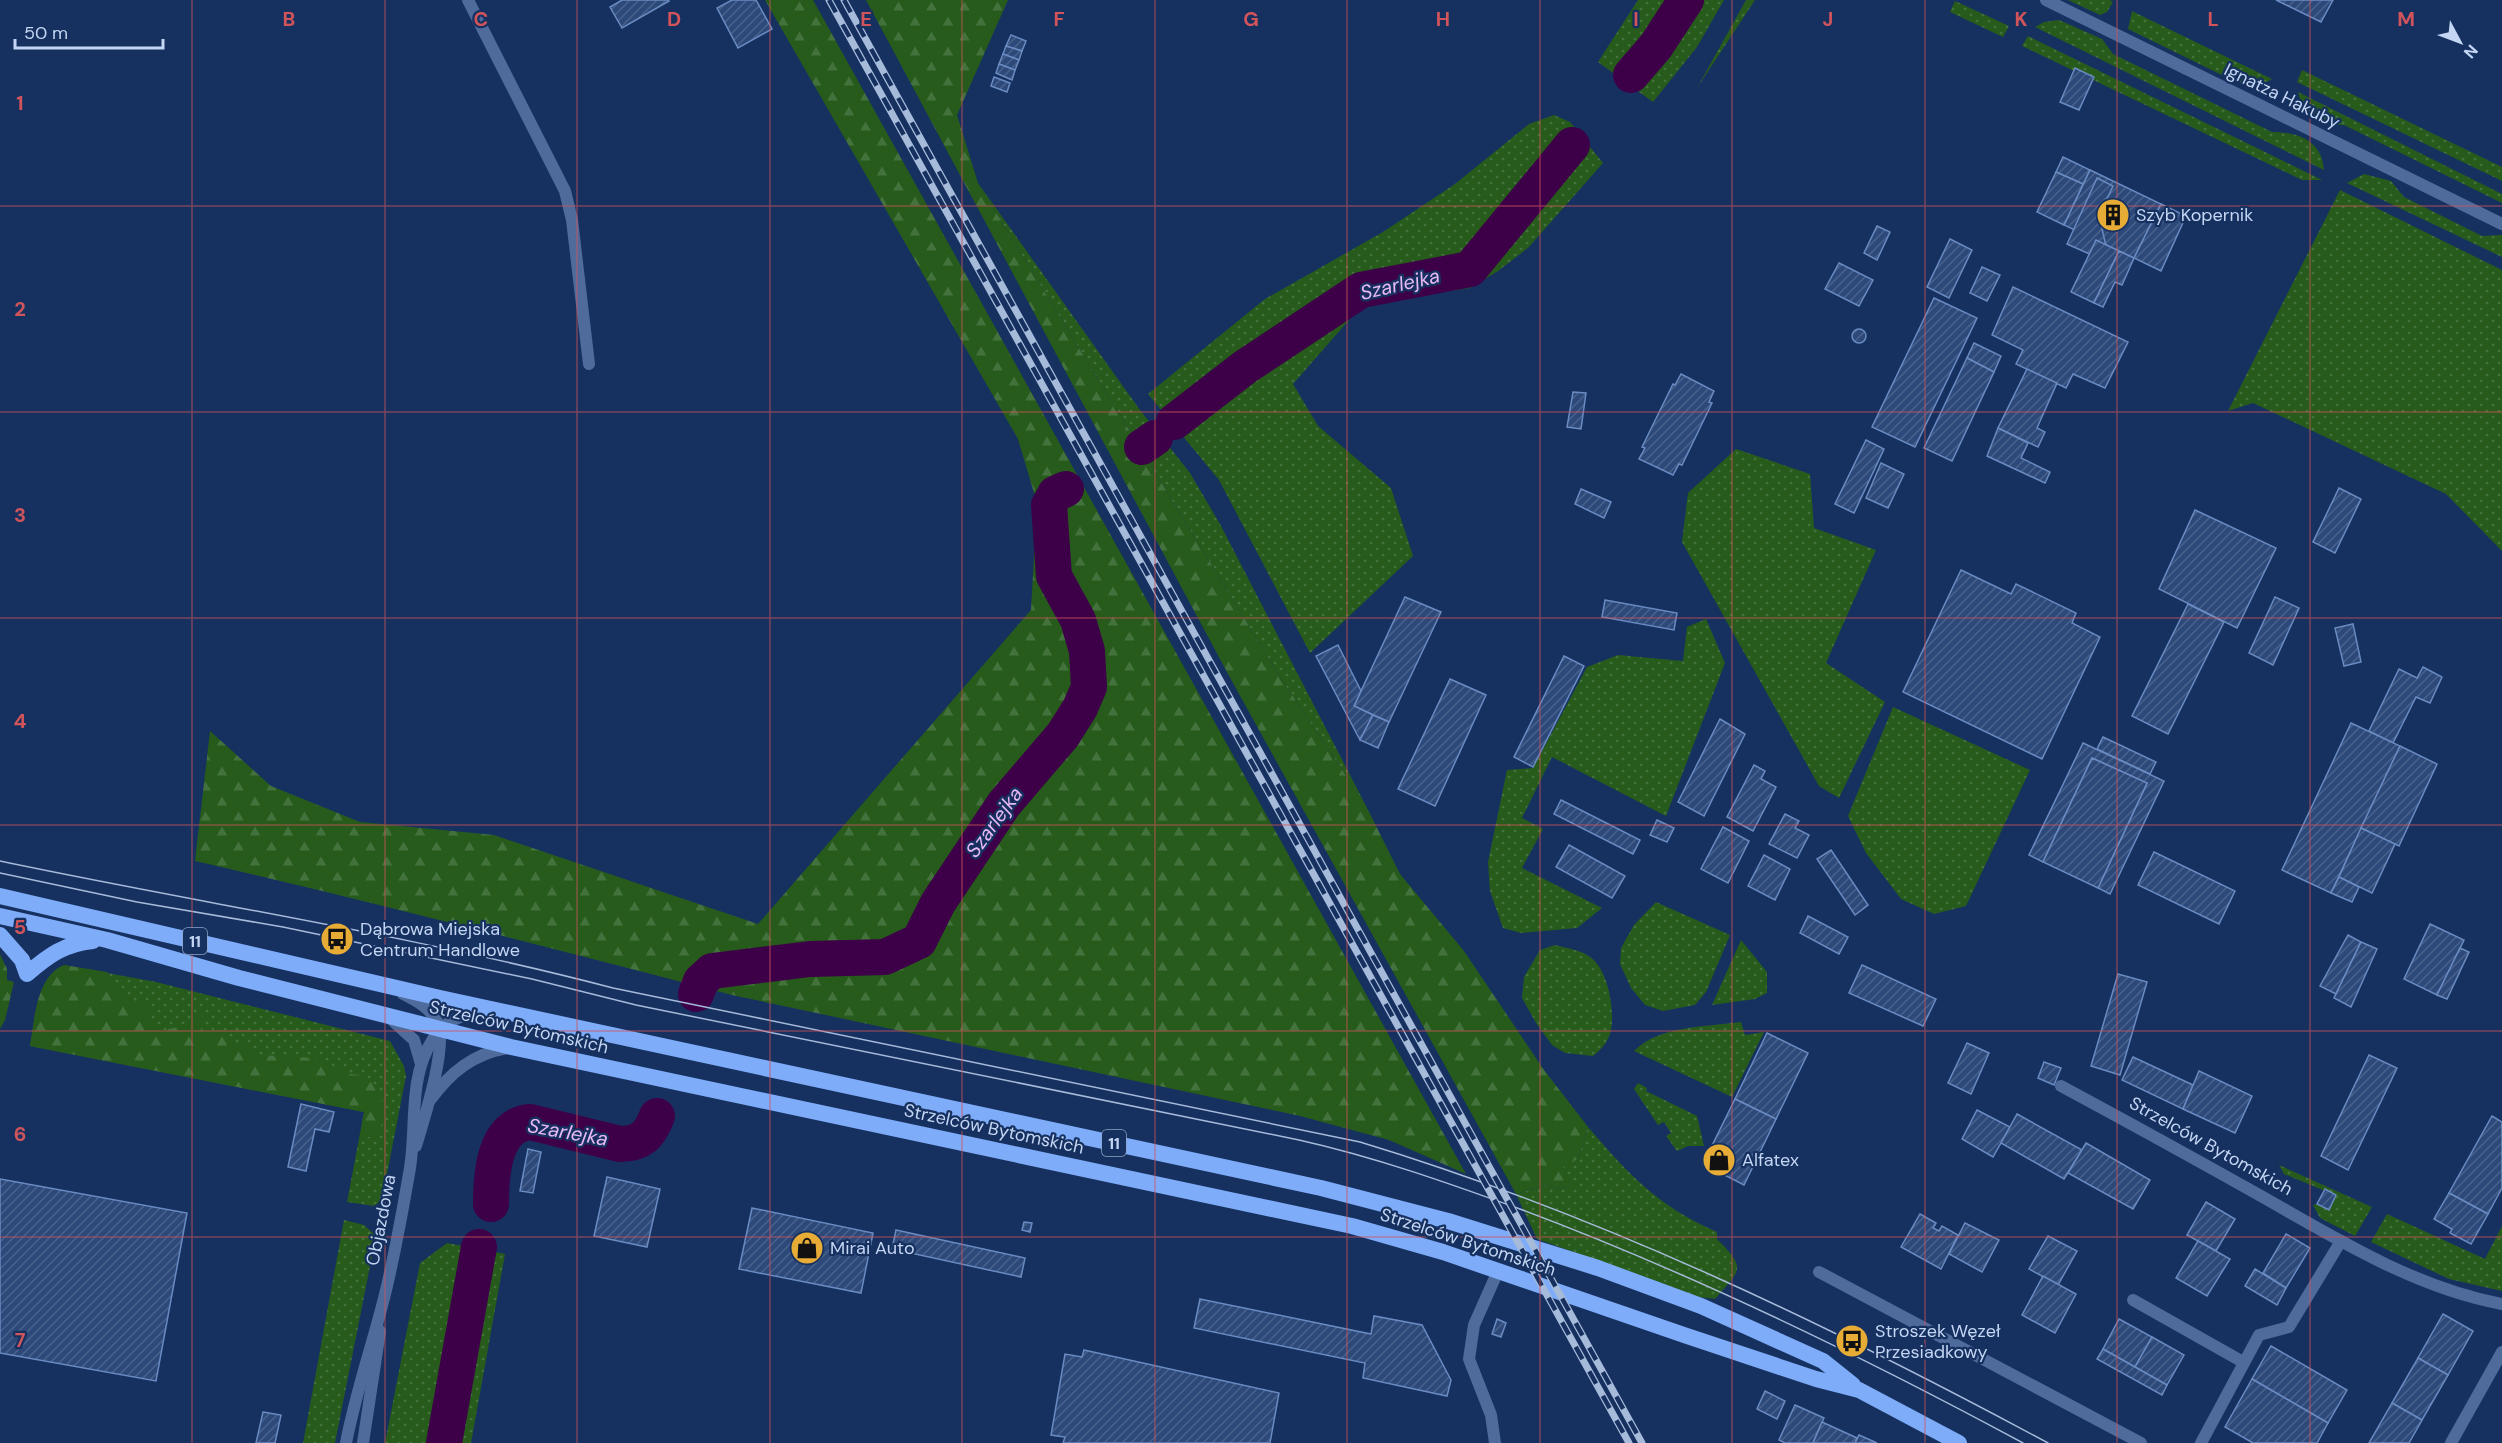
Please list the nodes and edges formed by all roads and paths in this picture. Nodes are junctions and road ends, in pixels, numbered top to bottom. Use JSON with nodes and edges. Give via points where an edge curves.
{"nodes":[{"id":1,"x":468,"y":0,"type":"edge"},
{"id":2,"x":2046,"y":0,"type":"edge"},
{"id":3,"x":2502,"y":224,"type":"edge"},
{"id":4,"x":589,"y":364,"type":"dead end"},
{"id":5,"x":0,"y":896,"type":"edge"},
{"id":6,"x":0,"y":916,"type":"edge"},
{"id":7,"x":0,"y":935,"type":"edge"},
{"id":8,"x":106,"y":940,"type":"junction"},
{"id":9,"x":390,"y":987,"type":"junction"},
{"id":10,"x":498,"y":1010,"type":"junction"},
{"id":11,"x":383,"y":1014,"type":"junction"},
{"id":12,"x":439,"y":1030,"type":"junction"},
{"id":13,"x":511,"y":1047,"type":"junction"},
{"id":14,"x":422,"y":1065,"type":"junction"},
{"id":15,"x":2061,"y":1086,"type":"dead end"},
{"id":16,"x":429,"y":1102,"type":"junction"},
{"id":17,"x":411,"y":1164,"type":"junction"},
{"id":18,"x":2341,"y":1241,"type":"junction"},
{"id":19,"x":1498,"y":1271,"type":"junction"},
{"id":20,"x":1819,"y":1272,"type":"dead end"},
{"id":21,"x":2133,"y":1300,"type":"dead end"},
{"id":22,"x":2502,"y":1304,"type":"edge"},
{"id":23,"x":382,"y":1306,"type":"junction"},
{"id":24,"x":2502,"y":1352,"type":"edge"},
{"id":25,"x":2244,"y":1362,"type":"junction"},
{"id":26,"x":1858,"y":1390,"type":"junction"},
{"id":27,"x":346,"y":1443,"type":"edge"},
{"id":28,"x":363,"y":1443,"type":"edge"},
{"id":29,"x":1495,"y":1443,"type":"edge"},
{"id":30,"x":1959,"y":1443,"type":"edge"},
{"id":31,"x":2141,"y":1443,"type":"edge"},
{"id":32,"x":2201,"y":1443,"type":"edge"},
{"id":33,"x":2451,"y":1443,"type":"edge"}],
"edges":[{"from":1,"to":4,"type":"street","via":[[565,191]]},
{"from":2,"to":3,"type":"street","name":"Ignatza Hakuby"},
{"from":5,"to":9,"type":"highway","name":"Strzelców Bytomskich","number":"11"},
{"from":6,"to":8,"type":"highway","name":"Strzelców Bytomskich","number":"11"},
{"from":7,"to":8,"type":"highway","via":[[22,960],[27,974],[58,948]]},
{"from":8,"to":11,"type":"highway","name":"Strzelców Bytomskich","number":"11"},
{"from":9,"to":10,"type":"highway","name":"Strzelców Bytomskich","number":"11"},
{"from":9,"to":12,"type":"street","via":[[420,1003],[431,1013]]},
{"from":10,"to":12,"type":"street","via":[[464,1016]]},
{"from":10,"to":26,"type":"highway","number":"11","via":[[1321,1188],[1448,1221],[1598,1268],[1701,1306],[1824,1361]]},
{"from":11,"to":12,"type":"highway","name":"Strzelców Bytomskich","number":"11"},
{"from":11,"to":14,"type":"street","via":[[414,1040]]},
{"from":12,"to":13,"type":"highway","name":"Strzelców Bytomskich","number":"11"},
{"from":12,"to":14,"type":"street","name":"Objazdowa"},
{"from":12,"to":16,"type":"street"},
{"from":13,"to":16,"type":"street","via":[[483,1054],[461,1066]]},
{"from":13,"to":19,"type":"highway","name":"Strzelców Bytomskich","number":"11","via":[[1352,1226]]},
{"from":14,"to":17,"type":"street","name":"Objazdowa","via":[[412,1118]]},
{"from":15,"to":18,"type":"street","name":"Strzelców Bytomskich"},
{"from":16,"to":17,"type":"street"},
{"from":17,"to":23,"type":"street","name":"Objazdowa"},
{"from":18,"to":22,"type":"street","name":"Strzelców Bytomskich","via":[[2408,1275]]},
{"from":18,"to":25,"type":"street","via":[[2289,1326],[2259,1335]]},
{"from":19,"to":26,"type":"highway","name":"Strzelców Bytomskich","number":"11"},
{"from":19,"to":29,"type":"street","via":[[1474,1325],[1469,1359],[1491,1415]]},
{"from":20,"to":31,"type":"street"},
{"from":21,"to":25,"type":"street"},
{"from":23,"to":27,"type":"street","name":"Objazdowa"},
{"from":23,"to":28,"type":"street"},
{"from":24,"to":33,"type":"street"},
{"from":25,"to":32,"type":"street"},
{"from":26,"to":30,"type":"highway","name":"Strzelców Bytomskich","number":"11"}]}
